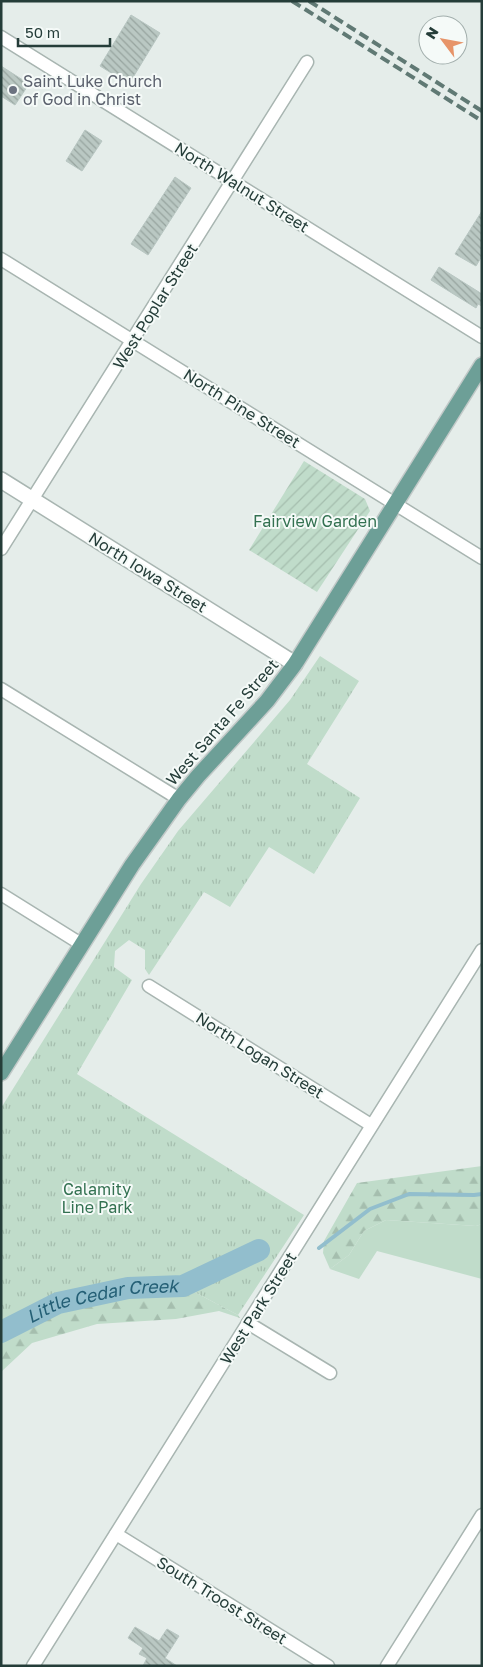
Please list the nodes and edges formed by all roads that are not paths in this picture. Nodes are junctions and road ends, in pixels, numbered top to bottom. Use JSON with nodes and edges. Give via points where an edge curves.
{"nodes":[{"id":1,"x":1,"y":37,"type":"edge"},
{"id":2,"x":307,"y":62,"type":"dead end"},
{"id":3,"x":233,"y":182,"type":"junction"},
{"id":4,"x":1,"y":259,"type":"edge"},
{"id":5,"x":482,"y":337,"type":"edge"},
{"id":6,"x":133,"y":340,"type":"junction"},
{"id":7,"x":482,"y":365,"type":"edge"},
{"id":8,"x":1,"y":480,"type":"edge"},
{"id":9,"x":33,"y":500,"type":"junction"},
{"id":10,"x":396,"y":505,"type":"junction"},
{"id":11,"x":1,"y":549,"type":"edge"},
{"id":12,"x":482,"y":558,"type":"edge"},
{"id":13,"x":295,"y":664,"type":"junction"},
{"id":14,"x":1,"y":689,"type":"edge"},
{"id":15,"x":179,"y":799,"type":"junction"},
{"id":16,"x":1,"y":894,"type":"edge"},
{"id":17,"x":81,"y":944,"type":"junction"},
{"id":18,"x":482,"y":950,"type":"edge"},
{"id":19,"x":149,"y":986,"type":"dead end"},
{"id":20,"x":1,"y":1073,"type":"edge"},
{"id":21,"x":371,"y":1125,"type":"junction"},
{"id":22,"x":248,"y":1323,"type":"junction"},
{"id":23,"x":330,"y":1373,"type":"dead end"},
{"id":24,"x":482,"y":1515,"type":"edge"},
{"id":25,"x":116,"y":1534,"type":"junction"},
{"id":26,"x":33,"y":1666,"type":"edge"},
{"id":27,"x":328,"y":1666,"type":"edge"},
{"id":28,"x":387,"y":1666,"type":"edge"}],
"edges":[{"from":1,"to":3,"type":"street","name":"North Walnut Street"},
{"from":2,"to":3,"type":"street","name":"West Poplar Street"},
{"from":3,"to":5,"type":"street","name":"North Walnut Street"},
{"from":3,"to":6,"type":"street","name":"West Poplar Street"},
{"from":4,"to":6,"type":"street","name":"North Pine Street"},
{"from":6,"to":9,"type":"street","name":"West Poplar Street"},
{"from":6,"to":10,"type":"street","name":"North Pine Street"},
{"from":7,"to":10,"type":"main road","name":"West Santa Fe Street"},
{"from":8,"to":9,"type":"street","name":"North Iowa Street"},
{"from":9,"to":11,"type":"street","name":"West Poplar Street"},
{"from":9,"to":13,"type":"street","name":"North Iowa Street"},
{"from":10,"to":12,"type":"street","name":"North Pine Street"},
{"from":10,"to":13,"type":"main road","name":"West Santa Fe Street"},
{"from":13,"to":15,"type":"main road","name":"West Santa Fe Street","via":[[267,701]]},
{"from":14,"to":15,"type":"street"},
{"from":15,"to":17,"type":"main road","name":"West Santa Fe Street"},
{"from":16,"to":17,"type":"street"},
{"from":17,"to":20,"type":"main road","name":"West Santa Fe Street"},
{"from":18,"to":21,"type":"street","name":"West Park Street"},
{"from":19,"to":21,"type":"street","name":"North Logan Street"},
{"from":21,"to":22,"type":"street","name":"West Park Street"},
{"from":22,"to":23,"type":"street"},
{"from":22,"to":25,"type":"street","name":"West Park Street"},
{"from":24,"to":28,"type":"street"},
{"from":25,"to":26,"type":"street","name":"West Park Street"},
{"from":25,"to":27,"type":"street","name":"South Troost Street"}]}
